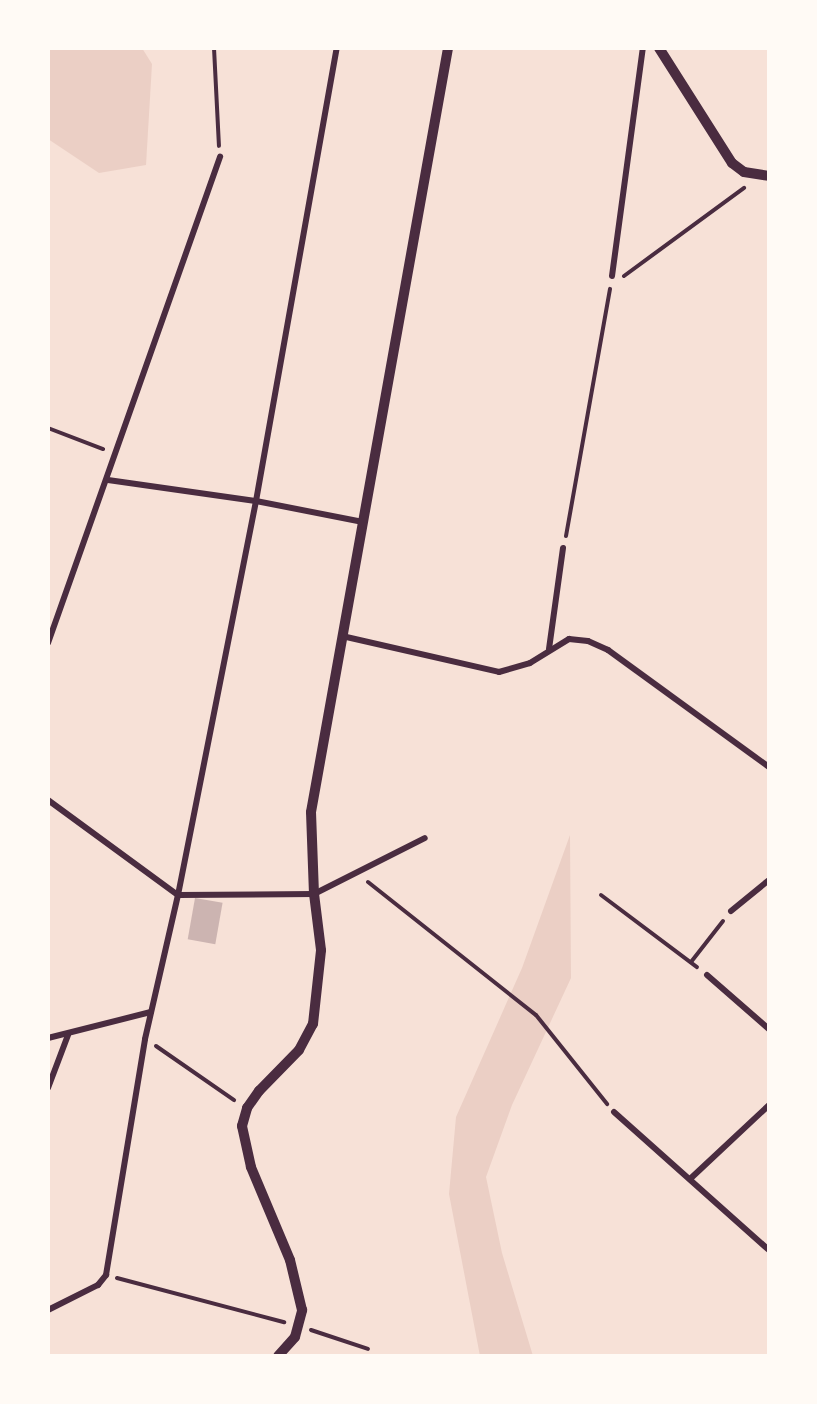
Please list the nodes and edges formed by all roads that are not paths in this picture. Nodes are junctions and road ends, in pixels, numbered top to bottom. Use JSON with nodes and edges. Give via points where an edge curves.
{"nodes":[{"id":1,"x":338,"y":48,"type":"edge"},
{"id":2,"x":448,"y":48,"type":"edge"},
{"id":3,"x":643,"y":48,"type":"edge"},
{"id":4,"x":660,"y":48,"type":"edge"},
{"id":5,"x":219,"y":157,"type":"road end"},
{"id":6,"x":764,"y":176,"type":"edge"},
{"id":7,"x":612,"y":276,"type":"road end"},
{"id":8,"x":108,"y":480,"type":"junction"},
{"id":9,"x":256,"y":501,"type":"junction"},
{"id":10,"x":363,"y":522,"type":"junction"},
{"id":11,"x":564,"y":548,"type":"road end"},
{"id":12,"x":342,"y":636,"type":"junction"},
{"id":13,"x":48,"y":643,"type":"edge"},
{"id":14,"x":549,"y":649,"type":"junction"},
{"id":15,"x":769,"y":767,"type":"edge"},
{"id":16,"x":48,"y":800,"type":"edge"},
{"id":17,"x":425,"y":838,"type":"dead end"},
{"id":18,"x":769,"y":880,"type":"edge"},
{"id":19,"x":314,"y":894,"type":"junction"},
{"id":20,"x":178,"y":895,"type":"junction"},
{"id":21,"x":730,"y":911,"type":"road end"},
{"id":22,"x":707,"y":975,"type":"road end"},
{"id":23,"x":152,"y":1012,"type":"junction"},
{"id":24,"x":769,"y":1029,"type":"edge"},
{"id":25,"x":68,"y":1035,"type":"junction"},
{"id":26,"x":48,"y":1038,"type":"edge"},
{"id":27,"x":48,"y":1088,"type":"edge"},
{"id":28,"x":769,"y":1106,"type":"edge"},
{"id":29,"x":614,"y":1112,"type":"road end"},
{"id":30,"x":690,"y":1179,"type":"junction"},
{"id":31,"x":769,"y":1250,"type":"edge"},
{"id":32,"x":48,"y":1310,"type":"edge"},
{"id":33,"x":278,"y":1356,"type":"edge"}],
"edges":[{"from":1,"to":9,"type":"street"},
{"from":2,"to":10,"type":"street"},
{"from":3,"to":7,"type":"street"},
{"from":4,"to":6,"type":"street","via":[[732,163]]},
{"from":5,"to":8,"type":"street"},
{"from":8,"to":9,"type":"street"},
{"from":8,"to":13,"type":"street"},
{"from":9,"to":10,"type":"street"},
{"from":9,"to":20,"type":"street"},
{"from":10,"to":12,"type":"street"},
{"from":11,"to":14,"type":"street"},
{"from":12,"to":14,"type":"street","via":[[499,672],[530,663]]},
{"from":12,"to":19,"type":"street","via":[[311,812]]},
{"from":14,"to":15,"type":"street","via":[[569,639],[588,641],[608,650]]},
{"from":16,"to":20,"type":"street"},
{"from":17,"to":19,"type":"street"},
{"from":18,"to":21,"type":"street"},
{"from":19,"to":20,"type":"street"},
{"from":19,"to":33,"type":"street","via":[[321,950],[313,1024],[299,1050],[247,1108],[242,1126],[243,1143],[290,1260],[302,1310],[301,1327]]},
{"from":20,"to":23,"type":"street"},
{"from":22,"to":24,"type":"street"},
{"from":23,"to":25,"type":"street"},
{"from":23,"to":32,"type":"street","via":[[106,1275],[98,1285]]},
{"from":25,"to":26,"type":"street"},
{"from":25,"to":27,"type":"street"},
{"from":28,"to":30,"type":"street"},
{"from":29,"to":30,"type":"street"},
{"from":30,"to":31,"type":"street"}]}
